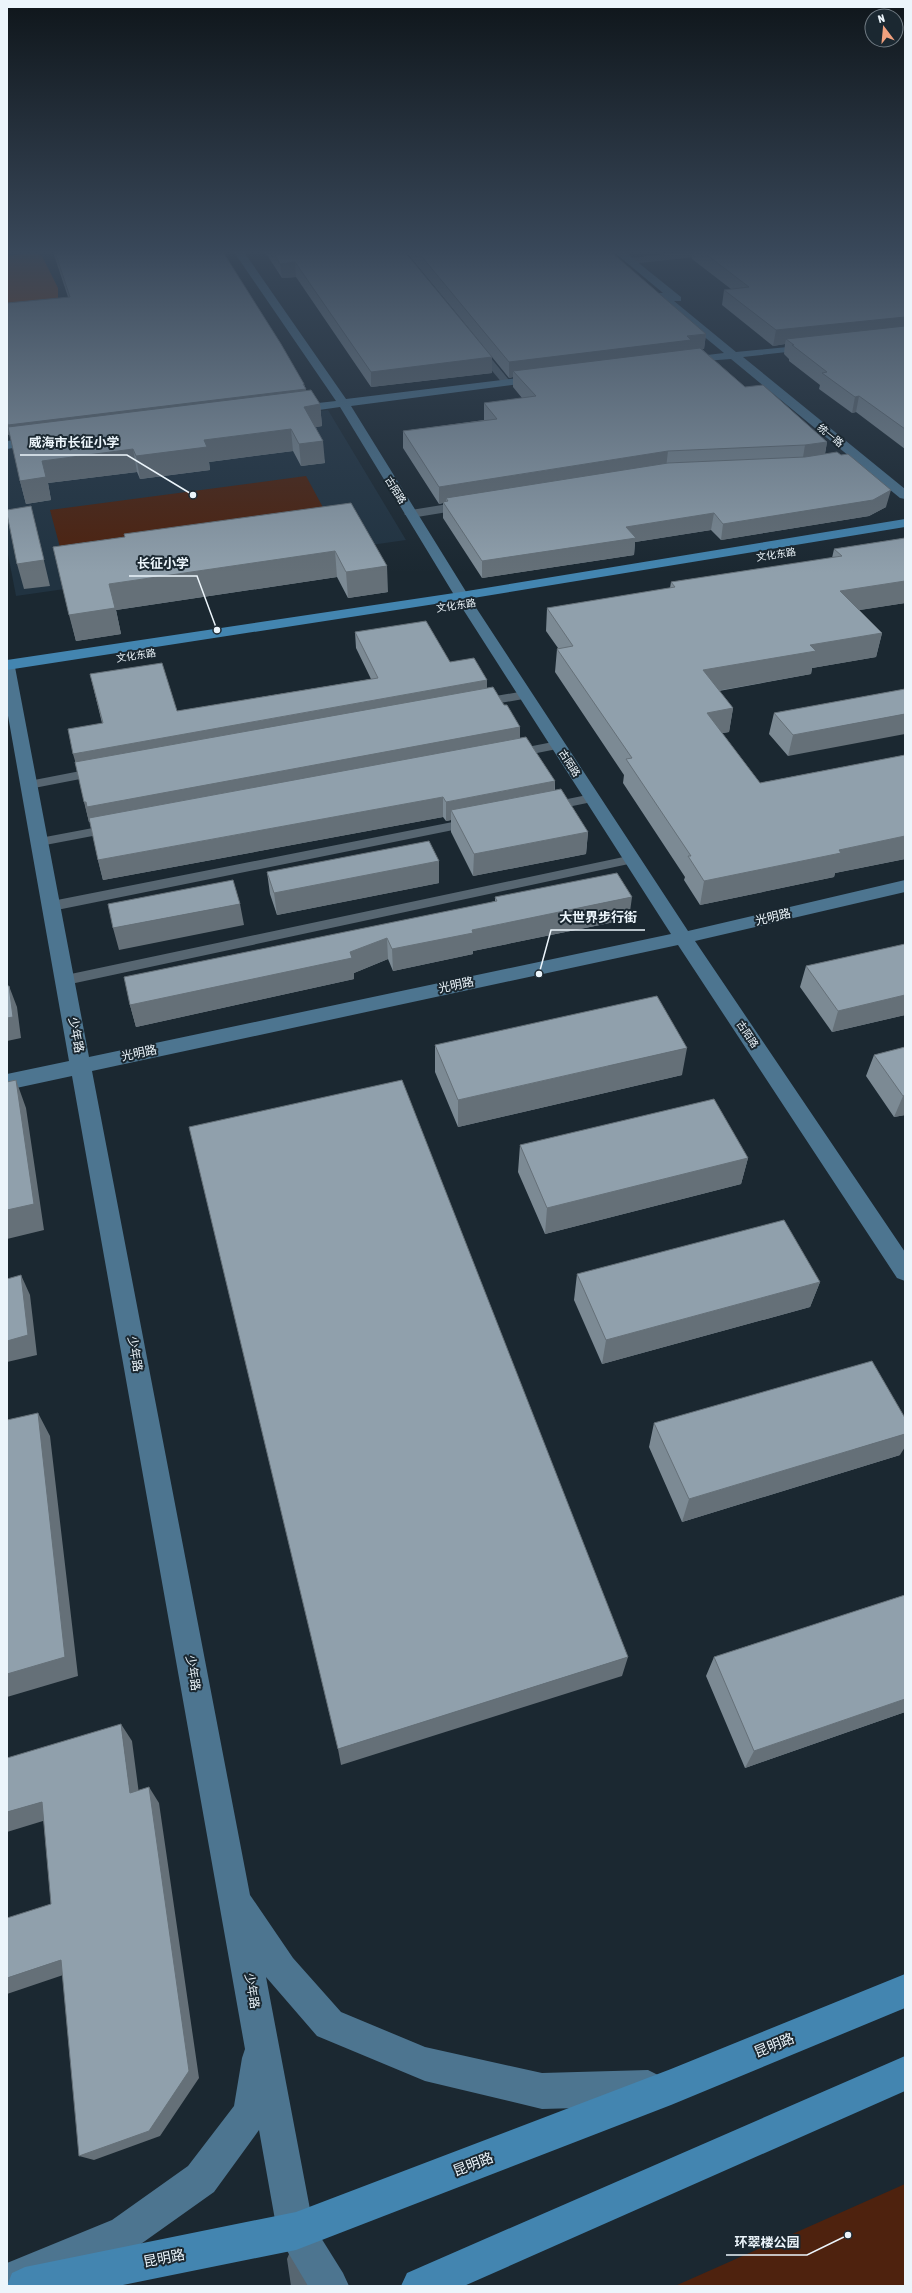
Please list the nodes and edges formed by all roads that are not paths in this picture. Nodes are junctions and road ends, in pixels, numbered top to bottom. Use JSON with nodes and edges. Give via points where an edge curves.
{"nodes":[{"id":1,"x":313,"y":359,"type":"edge"},
{"id":2,"x":487,"y":359,"type":"edge"},
{"id":3,"x":700,"y":359,"type":"edge"},
{"id":4,"x":737,"y":359,"type":"edge"},
{"id":5,"x":753,"y":359,"type":"edge"},
{"id":6,"x":668,"y":363,"type":"edge"},
{"id":7,"x":552,"y":377,"type":"edge"},
{"id":8,"x":506,"y":382,"type":"junction"},
{"id":9,"x":343,"y":403,"type":"junction"},
{"id":10,"x":280,"y":411,"type":"edge"},
{"id":11,"x":54,"y":439,"type":"edge"},
{"id":12,"x":7,"y":445,"type":"edge"},
{"id":13,"x":859,"y":458,"type":"junction"},
{"id":14,"x":845,"y":461,"type":"edge"},
{"id":15,"x":887,"y":465,"type":"dead end"},
{"id":16,"x":905,"y":495,"type":"edge"},
{"id":17,"x":488,"y":502,"type":"edge"},
{"id":18,"x":411,"y":514,"type":"junction"},
{"id":19,"x":905,"y":522,"type":"edge"},
{"id":20,"x":905,"y":533,"type":"edge"},
{"id":21,"x":464,"y":599,"type":"junction"},
{"id":22,"x":7,"y":670,"type":"edge"},
{"id":23,"x":525,"y":695,"type":"junction"},
{"id":24,"x":463,"y":706,"type":"edge"},
{"id":25,"x":558,"y":745,"type":"junction"},
{"id":26,"x":495,"y":757,"type":"edge"},
{"id":27,"x":114,"y":769,"type":"edge"},
{"id":28,"x":29,"y":785,"type":"junction"},
{"id":29,"x":592,"y":798,"type":"junction"},
{"id":30,"x":538,"y":809,"type":"edge"},
{"id":31,"x":483,"y":820,"type":"edge"},
{"id":32,"x":126,"y":826,"type":"edge"},
{"id":33,"x":40,"y":842,"type":"junction"},
{"id":34,"x":632,"y":859,"type":"junction"},
{"id":35,"x":905,"y":886,"type":"edge"},
{"id":36,"x":52,"y":906,"type":"junction"},
{"id":37,"x":684,"y":938,"type":"junction"},
{"id":38,"x":66,"y":980,"type":"junction"},
{"id":39,"x":82,"y":1066,"type":"junction"},
{"id":40,"x":7,"y":1082,"type":"edge"},
{"id":41,"x":905,"y":1271,"type":"edge"},
{"id":42,"x":235,"y":1899,"type":"junction"},
{"id":43,"x":905,"y":1991,"type":"edge"},
{"id":44,"x":261,"y":2041,"type":"junction"},
{"id":45,"x":905,"y":2073,"type":"edge"},
{"id":46,"x":671,"y":2087,"type":"junction"},
{"id":47,"x":296,"y":2231,"type":"junction"},
{"id":48,"x":7,"y":2282,"type":"edge"},
{"id":49,"x":26,"y":2286,"type":"edge"},
{"id":50,"x":306,"y":2286,"type":"edge"},
{"id":51,"x":330,"y":2286,"type":"edge"},
{"id":52,"x":420,"y":2286,"type":"edge"}],
"edges":[{"from":1,"to":9,"type":"street","name":"古陌路"},
{"from":2,"to":8,"type":"lane"},
{"from":3,"to":6,"type":"street"},
{"from":4,"to":13,"type":"street","name":"统一路"},
{"from":5,"to":15,"type":"street","name":"统一路"},
{"from":7,"to":8,"type":"street"},
{"from":8,"to":9,"type":"street"},
{"from":9,"to":10,"type":"street"},
{"from":9,"to":18,"type":"street","name":"古陌路"},
{"from":11,"to":12,"type":"street"},
{"from":13,"to":14,"type":"street"},
{"from":13,"to":16,"type":"street","name":"统一路"},
{"from":17,"to":18,"type":"street"},
{"from":18,"to":21,"type":"street","name":"古陌路"},
{"from":19,"to":21,"type":"main road"},
{"from":20,"to":21,"type":"main road","name":"文化东路"},
{"from":21,"to":22,"type":"main road","name":"文化东路"},
{"from":21,"to":23,"type":"street","name":"古陌路"},
{"from":22,"to":28,"type":"street","name":"少年路"},
{"from":23,"to":24,"type":"lane"},
{"from":23,"to":25,"type":"street","name":"古陌路"},
{"from":25,"to":26,"type":"lane"},
{"from":25,"to":29,"type":"street","name":"古陌路"},
{"from":27,"to":28,"type":"lane"},
{"from":28,"to":33,"type":"street","name":"少年路"},
{"from":29,"to":30,"type":"lane"},
{"from":29,"to":34,"type":"street","name":"古陌路"},
{"from":31,"to":36,"type":"lane"},
{"from":32,"to":33,"type":"lane"},
{"from":33,"to":36,"type":"street","name":"少年路"},
{"from":34,"to":37,"type":"street","name":"古陌路"},
{"from":34,"to":38,"type":"lane"},
{"from":35,"to":37,"type":"street","name":"光明路"},
{"from":36,"to":38,"type":"street","name":"少年路"},
{"from":37,"to":39,"type":"street","name":"光明路"},
{"from":37,"to":41,"type":"street","name":"古陌路"},
{"from":38,"to":39,"type":"street","name":"少年路"},
{"from":39,"to":40,"type":"street","name":"光明路"},
{"from":39,"to":42,"type":"street","name":"少年路"},
{"from":42,"to":44,"type":"street","name":"少年路"},
{"from":42,"to":46,"type":"street","via":[[281,1970],[329,2024],[426,2064],[542,2091]]},
{"from":43,"to":46,"type":"main road","name":"昆明路"},
{"from":44,"to":47,"type":"street","name":"少年路"},
{"from":44,"to":48,"type":"street","via":[[250,2113],[201,2179],[125,2233]]},
{"from":45,"to":52,"type":"main road"},
{"from":46,"to":47,"type":"main road","name":"昆明路"},
{"from":47,"to":49,"type":"main road","name":"昆明路"},
{"from":47,"to":50,"type":"lane"},
{"from":47,"to":51,"type":"street"}]}
